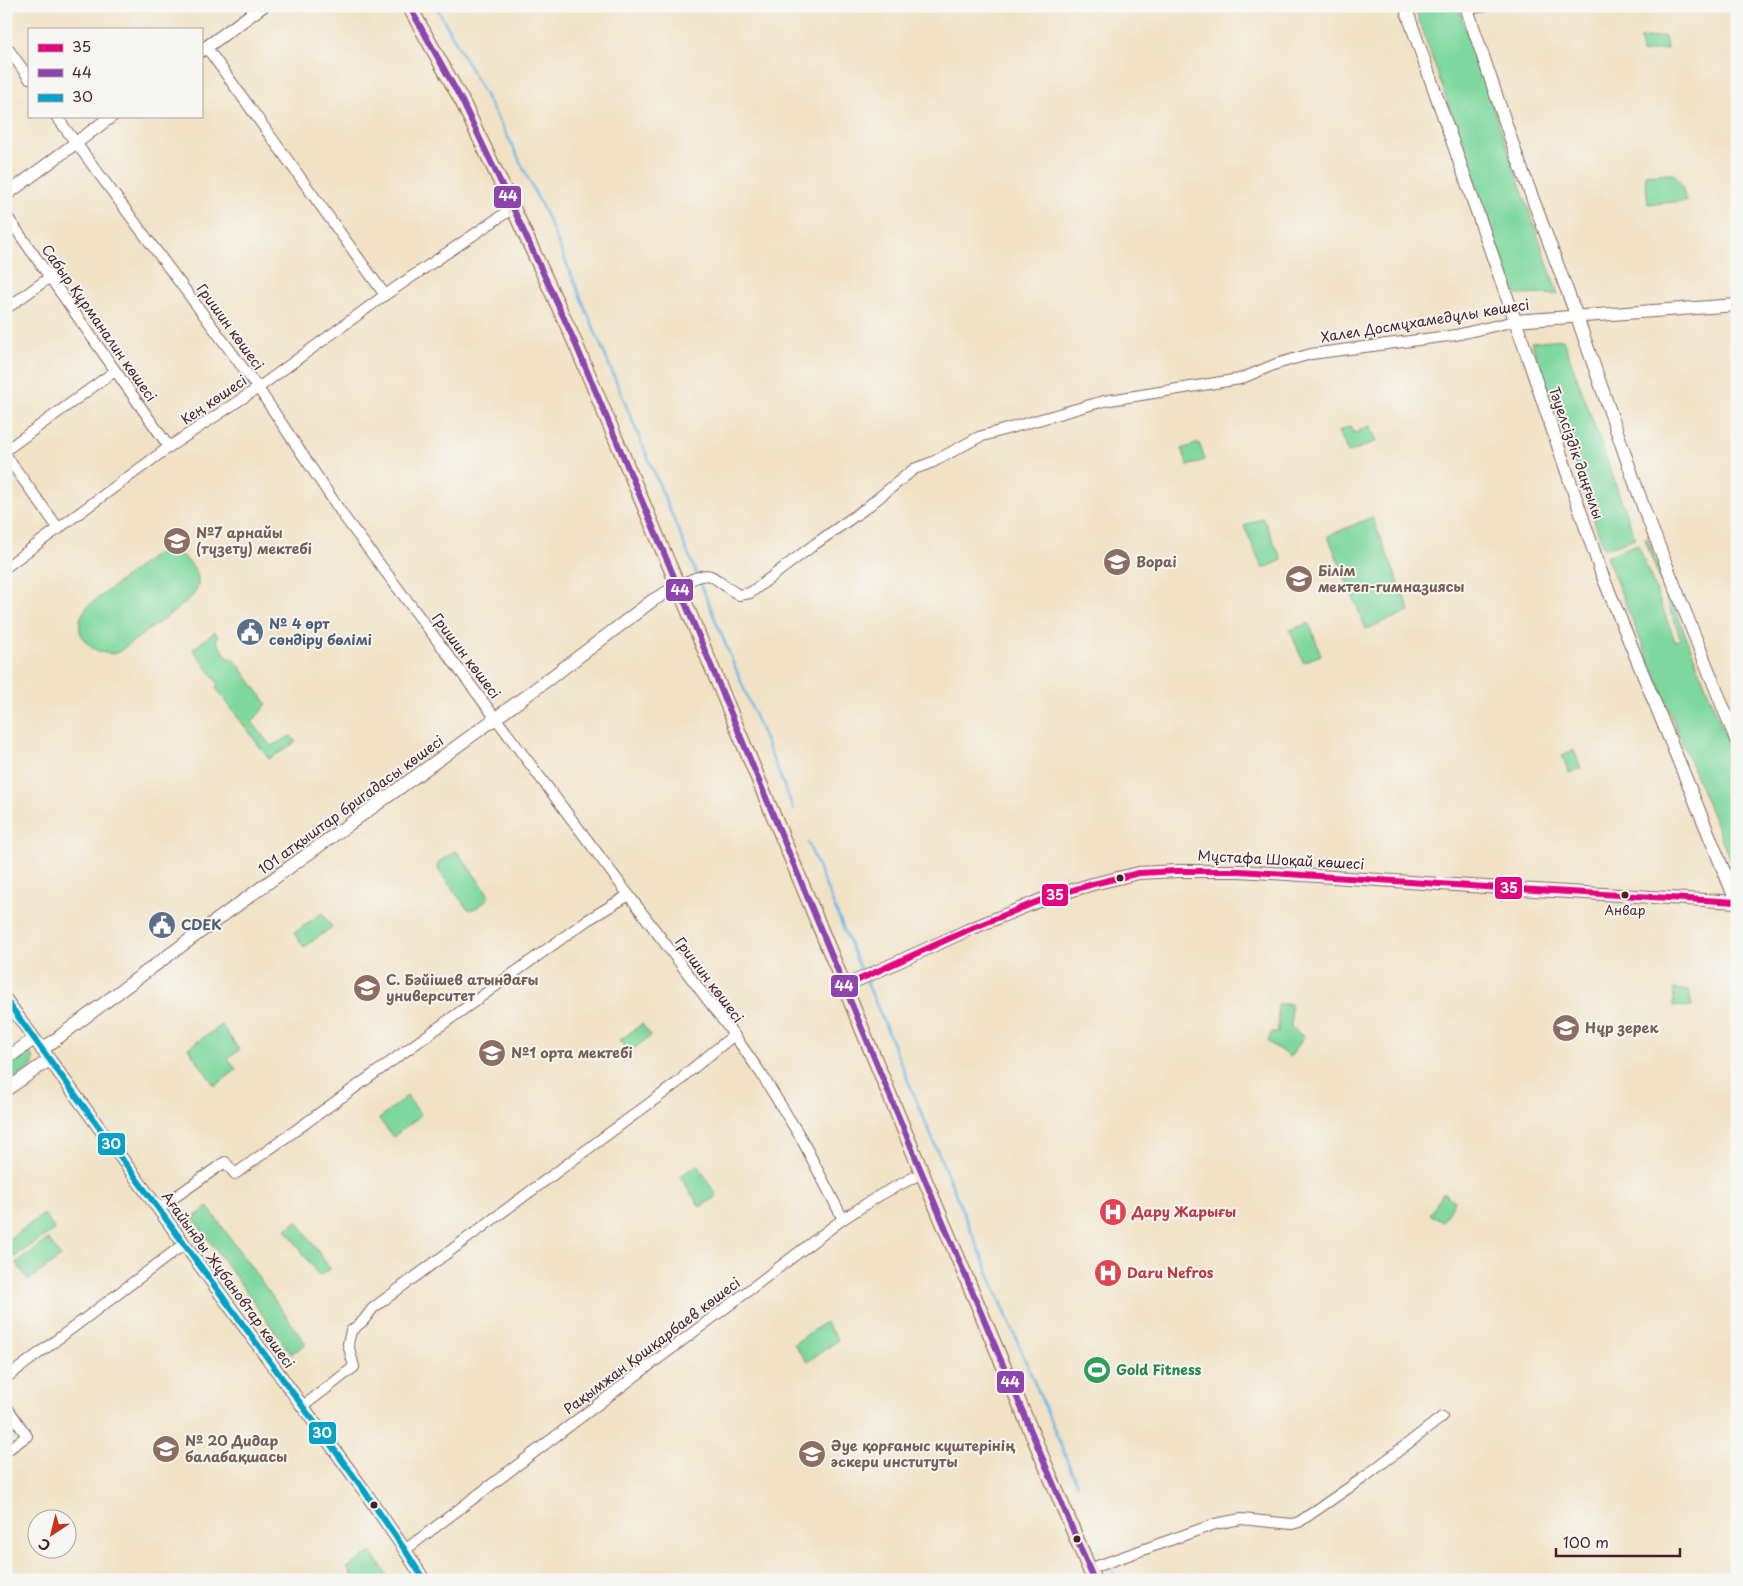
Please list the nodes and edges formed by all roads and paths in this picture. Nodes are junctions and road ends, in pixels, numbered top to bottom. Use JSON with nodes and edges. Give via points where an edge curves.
{"nodes":[{"id":1,"x":264,"y":6,"type":"edge"},
{"id":2,"x":409,"y":6,"type":"edge"},
{"id":3,"x":1405,"y":6,"type":"edge"},
{"id":4,"x":1485,"y":6,"type":"edge"},
{"id":5,"x":1466,"y":7,"type":"edge"},
{"id":6,"x":6,"y":46,"type":"edge"},
{"id":7,"x":204,"y":50,"type":"edge"},
{"id":8,"x":28,"y":77,"type":"edge"},
{"id":9,"x":57,"y":118,"type":"edge"},
{"id":10,"x":109,"y":118,"type":"edge"},
{"id":11,"x":75,"y":143,"type":"junction"},
{"id":12,"x":6,"y":195,"type":"edge"},
{"id":13,"x":514,"y":208,"type":"junction"},
{"id":14,"x":6,"y":215,"type":"edge"},
{"id":15,"x":50,"y":277,"type":"junction"},
{"id":16,"x":385,"y":296,"type":"junction"},
{"id":17,"x":1737,"y":305,"type":"edge"},
{"id":18,"x":6,"y":309,"type":"edge"},
{"id":19,"x":1576,"y":317,"type":"junction"},
{"id":20,"x":1515,"y":321,"type":"junction"},
{"id":21,"x":115,"y":371,"type":"junction"},
{"id":22,"x":258,"y":388,"type":"junction"},
{"id":23,"x":169,"y":447,"type":"junction"},
{"id":24,"x":6,"y":450,"type":"edge"},
{"id":25,"x":6,"y":456,"type":"edge"},
{"id":26,"x":59,"y":529,"type":"junction"},
{"id":27,"x":6,"y":567,"type":"edge"},
{"id":28,"x":684,"y":583,"type":"junction"},
{"id":29,"x":496,"y":718,"type":"junction"},
{"id":30,"x":1737,"y":742,"type":"edge"},
{"id":31,"x":629,"y":895,"type":"junction"},
{"id":32,"x":1737,"y":902,"type":"edge"},
{"id":33,"x":845,"y":986,"type":"junction"},
{"id":34,"x":6,"y":1000,"type":"edge"},
{"id":35,"x":734,"y":1035,"type":"junction"},
{"id":36,"x":34,"y":1039,"type":"junction"},
{"id":37,"x":45,"y":1055,"type":"junction"},
{"id":38,"x":6,"y":1059,"type":"edge"},
{"id":39,"x":6,"y":1090,"type":"edge"},
{"id":40,"x":922,"y":1173,"type":"junction"},
{"id":41,"x":158,"y":1209,"type":"junction"},
{"id":42,"x":843,"y":1219,"type":"junction"},
{"id":43,"x":184,"y":1244,"type":"junction"},
{"id":44,"x":6,"y":1378,"type":"edge"},
{"id":45,"x":6,"y":1406,"type":"edge"},
{"id":46,"x":302,"y":1407,"type":"junction"},
{"id":47,"x":1442,"y":1417,"type":"dead end"},
{"id":48,"x":6,"y":1451,"type":"edge"},
{"id":49,"x":406,"y":1550,"type":"junction"},
{"id":50,"x":1092,"y":1574,"type":"edge"},
{"id":51,"x":424,"y":1580,"type":"edge"}],
"edges":[{"from":1,"to":7,"type":"street"},
{"from":2,"to":13,"type":"main road","via":[[462,101]]},
{"from":3,"to":20,"type":"street","name":"Тәуелсіздік даңғылы"},
{"from":4,"to":5,"type":"street"},
{"from":5,"to":19,"type":"street"},
{"from":6,"to":8,"type":"street"},
{"from":7,"to":16,"type":"street"},
{"from":9,"to":11,"type":"street","name":"Гришин көшесі"},
{"from":10,"to":11,"type":"street"},
{"from":11,"to":12,"type":"street"},
{"from":11,"to":22,"type":"street","name":"Гришин көшесі"},
{"from":13,"to":16,"type":"street","name":"Кең көшесі"},
{"from":13,"to":28,"type":"main road"},
{"from":14,"to":15,"type":"street","name":"Сабыр Құрманалин көшесі"},
{"from":15,"to":18,"type":"street"},
{"from":15,"to":21,"type":"street","name":"Сабыр Құрманалин көшесі"},
{"from":16,"to":22,"type":"street","name":"Кең көшесі"},
{"from":17,"to":19,"type":"street","name":"Халел Досмұхамедұлы көшесі"},
{"from":19,"to":20,"type":"street","name":"Халел Досмұхамедұлы көшесі"},
{"from":19,"to":30,"type":"street","via":[[1644,509]]},
{"from":20,"to":28,"type":"street","name":"Халел Досмұхамедұлы көшесі","via":[[1456,335],[1311,354],[1240,379],[1104,401],[979,437],[914,469],[750,593],[738,595],[706,574]]},
{"from":20,"to":32,"type":"street","name":"Тәуелсіздік даңғылы","via":[[1601,572]]},
{"from":21,"to":23,"type":"street","name":"Сабыр Құрманалин көшесі"},
{"from":21,"to":24,"type":"street"},
{"from":22,"to":23,"type":"street","name":"Кең көшесі"},
{"from":22,"to":29,"type":"street","name":"Гришин көшесі","via":[[345,518]]},
{"from":23,"to":26,"type":"street","name":"Кең көшесі"},
{"from":25,"to":26,"type":"street"},
{"from":26,"to":27,"type":"street","name":"Кең көшесі"},
{"from":28,"to":29,"type":"street","name":"101 атқыштар бригадасы көшесі","via":[[653,600]]},
{"from":28,"to":33,"type":"main road"},
{"from":29,"to":31,"type":"street","name":"Гришин көшесі"},
{"from":29,"to":37,"type":"street","name":"101 атқыштар бригадасы көшесі","via":[[333,835]]},
{"from":31,"to":35,"type":"street","name":"Гришин көшесі"},
{"from":31,"to":41,"type":"street","via":[[577,928],[235,1174],[225,1162]]},
{"from":32,"to":33,"type":"street","name":"Мұстафа Шоқай көшесі","via":[[1240,870],[1139,873],[1046,898]]},
{"from":33,"to":40,"type":"main road"},
{"from":34,"to":36,"type":"street","name":"Ағайынды Жұбановтар көшесі"},
{"from":35,"to":42,"type":"street","name":"Гришин көшесі","via":[[801,1138]]},
{"from":35,"to":46,"type":"street","via":[[674,1086],[373,1308],[351,1331],[348,1344],[354,1367]]},
{"from":36,"to":37,"type":"street","name":"Ағайынды Жұбановтар көшесі"},
{"from":36,"to":38,"type":"street"},
{"from":37,"to":39,"type":"street","name":"101 атқыштар бригадасы көшесі"},
{"from":37,"to":41,"type":"street","name":"Ағайынды Жұбановтар көшесі"},
{"from":40,"to":42,"type":"street","name":"Рақымжан Қошқарбаев көшесі"},
{"from":40,"to":50,"type":"main road"},
{"from":41,"to":43,"type":"street","name":"Ағайынды Жұбановтар көшесі"},
{"from":42,"to":49,"type":"street","name":"Рақымжан Қошқарбаев көшесі"},
{"from":43,"to":44,"type":"street"},
{"from":43,"to":46,"type":"street","name":"Ағайынды Жұбановтар көшесі"},
{"from":45,"to":48,"type":"street","via":[[28,1436]]},
{"from":46,"to":49,"type":"street","name":"Ағайынды Жұбановтар көшесі"},
{"from":47,"to":50,"type":"street","via":[[1366,1476],[1299,1522],[1241,1519],[1215,1524]]},
{"from":49,"to":51,"type":"street","name":"Ағайынды Жұбановтар көшесі"}]}
